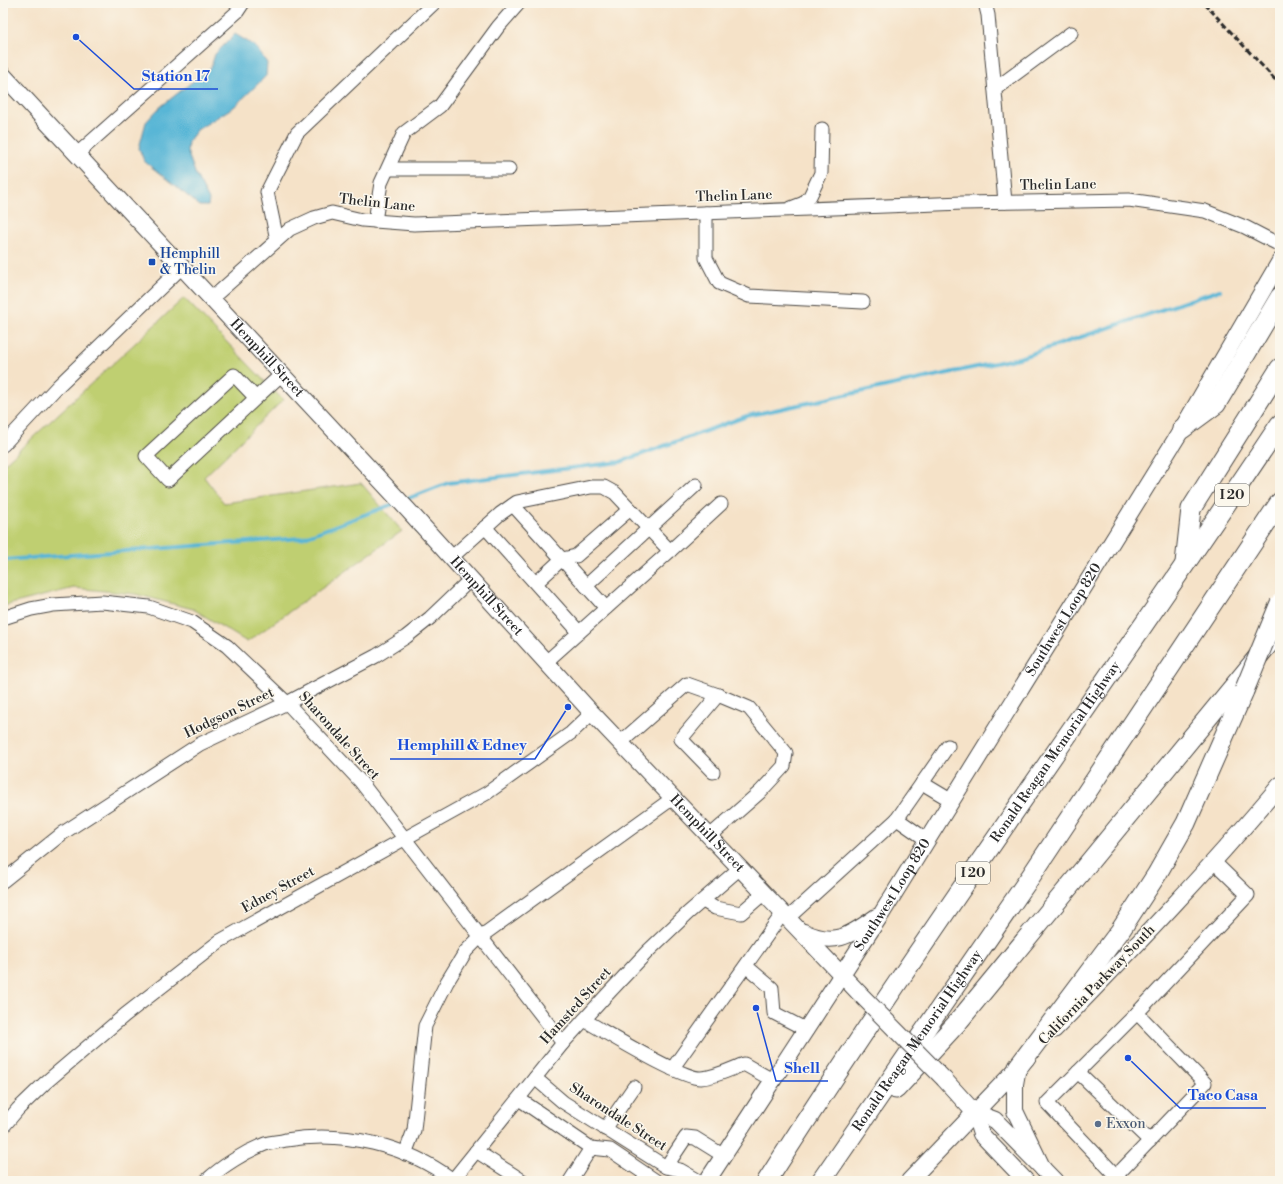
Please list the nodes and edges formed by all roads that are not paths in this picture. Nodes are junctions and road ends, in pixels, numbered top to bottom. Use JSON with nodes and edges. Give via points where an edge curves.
{"nodes":[{"id":1,"x":243,"y":3,"type":"edge"},
{"id":2,"x":434,"y":3,"type":"edge"},
{"id":3,"x":519,"y":3,"type":"edge"},
{"id":4,"x":985,"y":3,"type":"edge"},
{"id":5,"x":1071,"y":33,"type":"dead end"},
{"id":6,"x":3,"y":75,"type":"edge"},
{"id":7,"x":995,"y":89,"type":"junction"},
{"id":8,"x":822,"y":129,"type":"dead end"},
{"id":9,"x":77,"y":154,"type":"junction"},
{"id":10,"x":389,"y":169,"type":"junction"},
{"id":11,"x":510,"y":169,"type":"dead end"},
{"id":12,"x":1005,"y":202,"type":"junction"},
{"id":13,"x":786,"y":210,"type":"junction"},
{"id":14,"x":706,"y":213,"type":"junction"},
{"id":15,"x":375,"y":221,"type":"junction"},
{"id":16,"x":277,"y":240,"type":"junction"},
{"id":17,"x":1280,"y":245,"type":"edge"},
{"id":18,"x":1280,"y":261,"type":"edge"},
{"id":19,"x":182,"y":267,"type":"junction"},
{"id":20,"x":1280,"y":297,"type":"edge"},
{"id":21,"x":212,"y":299,"type":"junction"},
{"id":22,"x":863,"y":302,"type":"dead end"},
{"id":23,"x":1280,"y":368,"type":"edge"},
{"id":24,"x":282,"y":374,"type":"junction"},
{"id":25,"x":256,"y":398,"type":"junction"},
{"id":26,"x":1280,"y":424,"type":"edge"},
{"id":27,"x":1182,"y":429,"type":"junction"},
{"id":28,"x":3,"y":445,"type":"edge"},
{"id":29,"x":696,"y":485,"type":"dead end"},
{"id":30,"x":1280,"y":502,"type":"edge"},
{"id":31,"x":721,"y":504,"type":"dead end"},
{"id":32,"x":513,"y":505,"type":"junction"},
{"id":33,"x":630,"y":510,"type":"junction"},
{"id":34,"x":485,"y":527,"type":"junction"},
{"id":35,"x":648,"y":528,"type":"junction"},
{"id":36,"x":670,"y":551,"type":"junction"},
{"id":37,"x":452,"y":558,"type":"junction"},
{"id":38,"x":562,"y":559,"type":"junction"},
{"id":39,"x":1184,"y":567,"type":"junction"},
{"id":40,"x":471,"y":579,"type":"junction"},
{"id":41,"x":536,"y":584,"type":"junction"},
{"id":42,"x":586,"y":586,"type":"junction"},
{"id":43,"x":1280,"y":603,"type":"edge"},
{"id":44,"x":606,"y":608,"type":"junction"},
{"id":45,"x":3,"y":618,"type":"edge"},
{"id":46,"x":1280,"y":630,"type":"edge"},
{"id":47,"x":579,"y":632,"type":"junction"},
{"id":48,"x":546,"y":662,"type":"junction"},
{"id":49,"x":718,"y":695,"type":"junction"},
{"id":50,"x":287,"y":703,"type":"junction"},
{"id":51,"x":592,"y":713,"type":"junction"},
{"id":52,"x":620,"y":743,"type":"junction"},
{"id":53,"x":948,"y":746,"type":"dead end"},
{"id":54,"x":713,"y":772,"type":"dead end"},
{"id":55,"x":922,"y":783,"type":"junction"},
{"id":56,"x":1280,"y":785,"type":"edge"},
{"id":57,"x":673,"y":798,"type":"junction"},
{"id":58,"x":952,"y":801,"type":"junction"},
{"id":59,"x":897,"y":819,"type":"junction"},
{"id":60,"x":710,"y":836,"type":"junction"},
{"id":61,"x":403,"y":838,"type":"junction"},
{"id":62,"x":927,"y":840,"type":"junction"},
{"id":63,"x":1214,"y":862,"type":"junction"},
{"id":64,"x":740,"y":868,"type":"junction"},
{"id":65,"x":3,"y":882,"type":"edge"},
{"id":66,"x":764,"y":892,"type":"junction"},
{"id":67,"x":703,"y":901,"type":"junction"},
{"id":68,"x":882,"y":913,"type":"junction"},
{"id":69,"x":786,"y":915,"type":"junction"},
{"id":70,"x":800,"y":931,"type":"junction"},
{"id":71,"x":480,"y":937,"type":"junction"},
{"id":72,"x":746,"y":966,"type":"junction"},
{"id":73,"x":843,"y":975,"type":"junction"},
{"id":74,"x":1137,"y":1013,"type":"junction"},
{"id":75,"x":584,"y":1020,"type":"junction"},
{"id":76,"x":807,"y":1030,"type":"junction"},
{"id":77,"x":563,"y":1043,"type":"junction"},
{"id":78,"x":1018,"y":1067,"type":"junction"},
{"id":79,"x":672,"y":1069,"type":"junction"},
{"id":80,"x":1078,"y":1072,"type":"junction"},
{"id":81,"x":536,"y":1078,"type":"junction"},
{"id":82,"x":774,"y":1080,"type":"junction"},
{"id":83,"x":634,"y":1087,"type":"dead end"},
{"id":84,"x":519,"y":1099,"type":"junction"},
{"id":85,"x":974,"y":1112,"type":"junction"},
{"id":86,"x":3,"y":1127,"type":"edge"},
{"id":87,"x":605,"y":1129,"type":"junction"},
{"id":88,"x":857,"y":1129,"type":"junction"},
{"id":89,"x":1150,"y":1141,"type":"junction"},
{"id":90,"x":591,"y":1148,"type":"junction"},
{"id":91,"x":476,"y":1151,"type":"junction"},
{"id":92,"x":405,"y":1154,"type":"junction"},
{"id":93,"x":724,"y":1156,"type":"junction"},
{"id":94,"x":666,"y":1166,"type":"junction"},
{"id":95,"x":1043,"y":1169,"type":"junction"},
{"id":96,"x":1119,"y":1178,"type":"edge"},
{"id":97,"x":452,"y":1180,"type":"edge"},
{"id":98,"x":206,"y":1181,"type":"edge"},
{"id":99,"x":523,"y":1181,"type":"edge"},
{"id":100,"x":570,"y":1181,"type":"edge"},
{"id":101,"x":656,"y":1181,"type":"edge"},
{"id":102,"x":699,"y":1181,"type":"edge"},
{"id":103,"x":707,"y":1181,"type":"edge"},
{"id":104,"x":767,"y":1181,"type":"edge"},
{"id":105,"x":821,"y":1181,"type":"edge"},
{"id":106,"x":909,"y":1181,"type":"edge"},
{"id":107,"x":1026,"y":1181,"type":"edge"},
{"id":108,"x":1055,"y":1181,"type":"edge"}],
"edges":[{"from":1,"to":9,"type":"street","via":[[237,12]]},
{"from":2,"to":16,"type":"street","via":[[298,133],[267,192]]},
{"from":3,"to":10,"type":"street","via":[[498,27],[440,106],[404,133]]},
{"from":4,"to":7,"type":"street"},
{"from":5,"to":7,"type":"street"},
{"from":6,"to":9,"type":"main road","name":"Hemphill Street"},
{"from":7,"to":12,"type":"street"},
{"from":8,"to":13,"type":"street","via":[[821,173],[804,203]]},
{"from":9,"to":19,"type":"main road","name":"Hemphill Street"},
{"from":10,"to":11,"type":"street"},
{"from":10,"to":15,"type":"street","via":[[381,183]]},
{"from":12,"to":13,"type":"street","name":"Thelin Lane"},
{"from":12,"to":17,"type":"street","name":"Thelin Lane","via":[[1129,200],[1173,205],[1205,211]]},
{"from":13,"to":14,"type":"street","name":"Thelin Lane"},
{"from":14,"to":15,"type":"street","name":"Thelin Lane","via":[[414,224]]},
{"from":14,"to":22,"type":"street","via":[[706,258],[719,283],[749,296]]},
{"from":15,"to":16,"type":"street","name":"Thelin Lane","via":[[332,213],[290,229]]},
{"from":16,"to":21,"type":"street","name":"Thelin Lane"},
{"from":18,"to":27,"type":"main road","name":"Southwest Loop 820"},
{"from":19,"to":21,"type":"main road","name":"Hemphill Street"},
{"from":19,"to":28,"type":"street","via":[[57,387]]},
{"from":20,"to":27,"type":"highway","via":[[1216,404]]},
{"from":21,"to":24,"type":"main road","name":"Hemphill Street"},
{"from":23,"to":39,"type":"highway","via":[[1191,509]]},
{"from":24,"to":25,"type":"street"},
{"from":24,"to":37,"type":"main road","name":"Hemphill Street"},
{"from":25,"to":25,"type":"street","via":[[234,375],[146,456],[168,480]]},
{"from":26,"to":39,"type":"highway","name":"Ronald Reagan Memorial Highway","number":"I 20"},
{"from":27,"to":58,"type":"main road","name":"Southwest Loop 820"},
{"from":29,"to":35,"type":"street"},
{"from":30,"to":88,"type":"highway","name":"Ronald Reagan Memorial Highway","via":[[1022,889]]},
{"from":31,"to":36,"type":"street"},
{"from":32,"to":33,"type":"street","via":[[584,488],[604,487],[615,493]]},
{"from":32,"to":34,"type":"street"},
{"from":32,"to":38,"type":"street"},
{"from":33,"to":35,"type":"street"},
{"from":33,"to":38,"type":"street","via":[[576,556]]},
{"from":34,"to":37,"type":"street"},
{"from":34,"to":41,"type":"street"},
{"from":35,"to":36,"type":"street"},
{"from":35,"to":42,"type":"street"},
{"from":36,"to":44,"type":"street"},
{"from":37,"to":40,"type":"main road","name":"Hemphill Street"},
{"from":38,"to":41,"type":"street"},
{"from":38,"to":42,"type":"street"},
{"from":39,"to":104,"type":"highway","name":"Ronald Reagan Memorial Highway","number":"I 20","via":[[819,1098]]},
{"from":40,"to":48,"type":"main road","name":"Hemphill Street"},
{"from":40,"to":50,"type":"street","name":"Hodgson Street","via":[[406,637],[376,656]]},
{"from":41,"to":47,"type":"street"},
{"from":42,"to":44,"type":"street"},
{"from":43,"to":78,"type":"highway","bridge":true,"via":[[1186,823],[1157,874],[1120,930]]},
{"from":44,"to":47,"type":"street"},
{"from":45,"to":50,"type":"street","name":"Sharondale Street","via":[[53,605],[102,602],[149,607],[192,622],[227,646]]},
{"from":46,"to":88,"type":"highway","via":[[958,1022]]},
{"from":47,"to":48,"type":"street"},
{"from":48,"to":51,"type":"main road","name":"Hemphill Street"},
{"from":49,"to":52,"type":"street","via":[[687,684]]},
{"from":49,"to":54,"type":"street","via":[[681,739]]},
{"from":49,"to":60,"type":"street","via":[[749,708],[786,753],[784,766],[760,792]]},
{"from":50,"to":61,"type":"street","name":"Sharondale Street","via":[[360,781]]},
{"from":50,"to":65,"type":"street","name":"Hodgson Street","via":[[200,744],[63,833]]},
{"from":51,"to":52,"type":"main road","name":"Hemphill Street"},
{"from":51,"to":61,"type":"street","name":"Edney Street","via":[[571,734],[486,793]]},
{"from":52,"to":57,"type":"main road","name":"Hemphill Street"},
{"from":53,"to":55,"type":"street"},
{"from":55,"to":58,"type":"street"},
{"from":55,"to":59,"type":"street"},
{"from":56,"to":63,"type":"main road","name":"California Parkway South"},
{"from":57,"to":60,"type":"main road","name":"Hemphill Street"},
{"from":57,"to":71,"type":"street"},
{"from":58,"to":62,"type":"main road","name":"Southwest Loop 820"},
{"from":59,"to":62,"type":"street"},
{"from":59,"to":69,"type":"street"},
{"from":60,"to":64,"type":"main road","name":"Hemphill Street"},
{"from":61,"to":71,"type":"street","name":"Sharondale Street"},
{"from":61,"to":86,"type":"street","name":"Edney Street","via":[[220,941],[113,1025],[18,1108]]},
{"from":62,"to":68,"type":"main road","name":"Southwest Loop 820"},
{"from":63,"to":74,"type":"street","via":[[1248,895]]},
{"from":63,"to":78,"type":"main road","name":"California Parkway South","via":[[1152,930]]},
{"from":64,"to":66,"type":"main road","name":"Hemphill Street"},
{"from":64,"to":67,"type":"street","name":"Hamsted Street"},
{"from":66,"to":67,"type":"street","via":[[741,913],[715,908]]},
{"from":66,"to":69,"type":"main road","name":"Hemphill Street"},
{"from":67,"to":75,"type":"street","name":"Hamsted Street","via":[[647,952]]},
{"from":68,"to":70,"type":"main road","via":[[841,938],[824,939]]},
{"from":68,"to":73,"type":"main road","name":"Southwest Loop 820"},
{"from":69,"to":70,"type":"main road","name":"Hemphill Street"},
{"from":69,"to":72,"type":"street"},
{"from":70,"to":73,"type":"main road","name":"Hemphill Street"},
{"from":71,"to":77,"type":"street","name":"Sharondale Street"},
{"from":71,"to":92,"type":"street","via":[[462,957],[425,1026],[414,1130]]},
{"from":72,"to":76,"type":"street","via":[[772,988],[774,1013]]},
{"from":72,"to":79,"type":"street"},
{"from":73,"to":76,"type":"main road","name":"Southwest Loop 820"},
{"from":73,"to":85,"type":"main road","name":"Hemphill Street","bridge":true},
{"from":74,"to":80,"type":"street"},
{"from":74,"to":89,"type":"street","via":[[1205,1083]]},
{"from":75,"to":77,"type":"street","name":"Hamsted Street"},
{"from":75,"to":79,"type":"street"},
{"from":76,"to":82,"type":"main road","name":"Southwest Loop 820"},
{"from":77,"to":81,"type":"street","name":"Hamsted Street"},
{"from":78,"to":85,"type":"main road","name":"California Parkway South"},
{"from":78,"to":95,"type":"main road","via":[[1015,1111]]},
{"from":79,"to":82,"type":"street","via":[[700,1078],[723,1073],[744,1064]]},
{"from":80,"to":89,"type":"street"},
{"from":80,"to":96,"type":"street","via":[[1048,1103]]},
{"from":81,"to":84,"type":"street","name":"Hamsted Street"},
{"from":81,"to":87,"type":"street","name":"Sharondale Street","via":[[563,1102]]},
{"from":82,"to":93,"type":"main road","name":"Southwest Loop 820"},
{"from":83,"to":87,"type":"street"},
{"from":84,"to":90,"type":"street"},
{"from":84,"to":91,"type":"street","name":"Hamsted Street"},
{"from":85,"to":95,"type":"main road","via":[[995,1120]]},
{"from":85,"to":106,"type":"main road","name":"California Parkway South"},
{"from":85,"to":107,"type":"main road","via":[[981,1134]]},
{"from":87,"to":94,"type":"street","name":"Sharondale Street"},
{"from":88,"to":105,"type":"highway","name":"Ronald Reagan Memorial Highway"},
{"from":89,"to":96,"type":"street"},
{"from":90,"to":100,"type":"street"},
{"from":90,"to":101,"type":"street","via":[[610,1150]]},
{"from":91,"to":97,"type":"street","name":"Hamsted Street"},
{"from":91,"to":99,"type":"street"},
{"from":92,"to":97,"type":"street","via":[[439,1170]]},
{"from":92,"to":98,"type":"street","via":[[360,1139],[308,1136],[266,1144],[214,1173]]},
{"from":93,"to":94,"type":"street","via":[[695,1138],[686,1137]]},
{"from":93,"to":103,"type":"main road","name":"Southwest Loop 820"},
{"from":94,"to":102,"type":"street","name":"Sharondale Street","via":[[680,1170]]},
{"from":95,"to":108,"type":"main road"}]}
